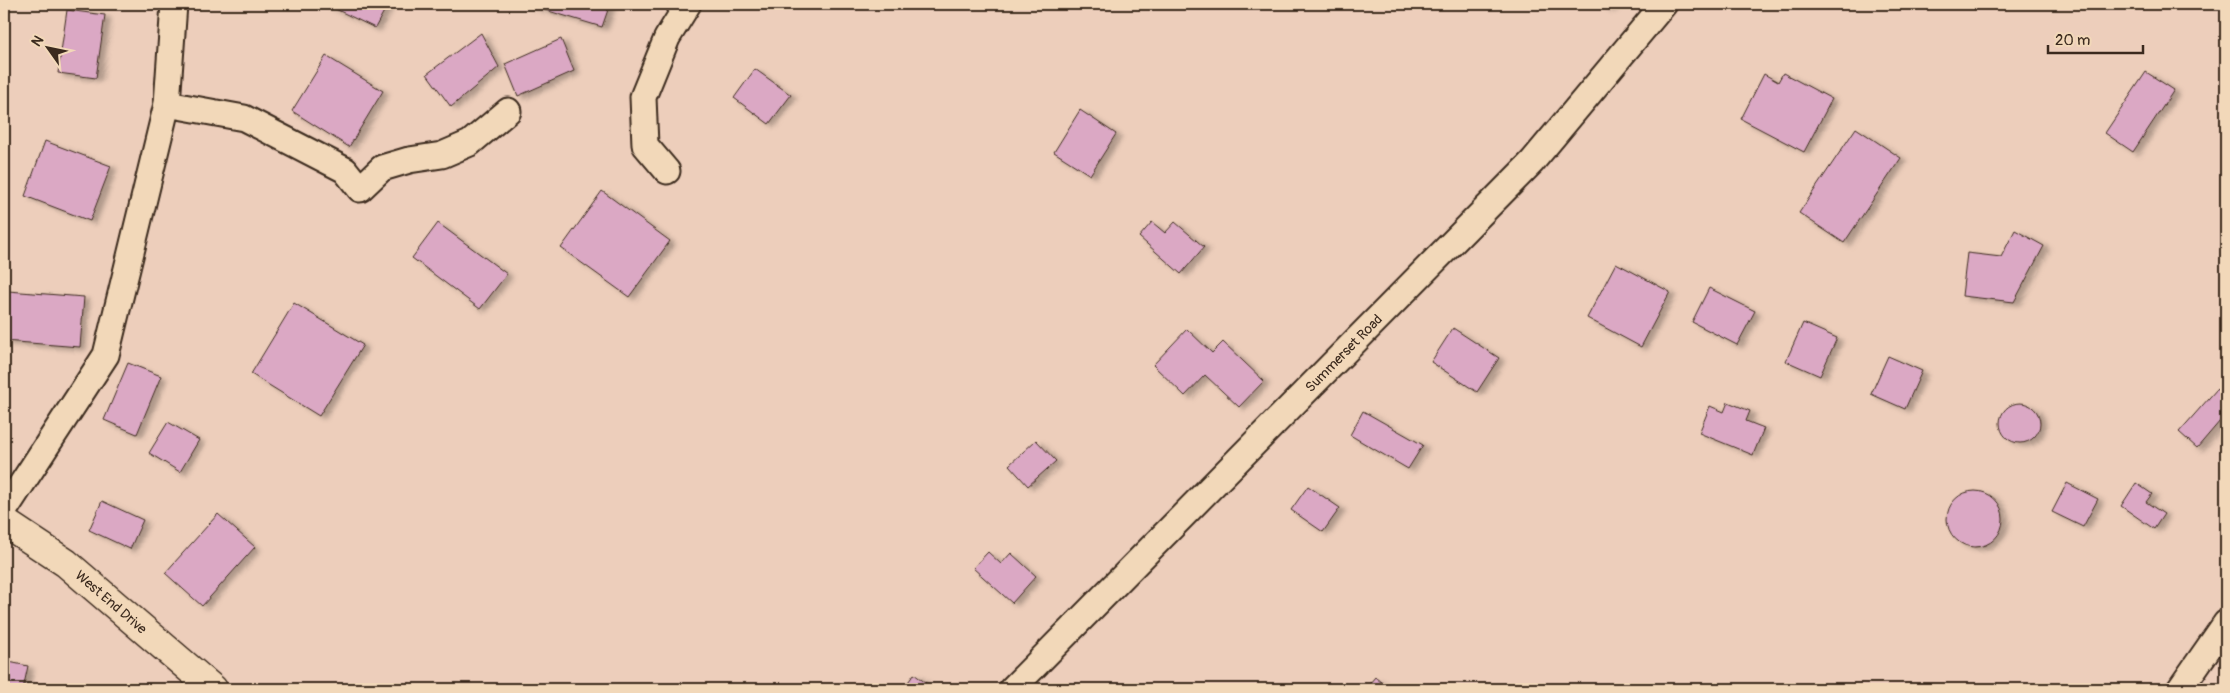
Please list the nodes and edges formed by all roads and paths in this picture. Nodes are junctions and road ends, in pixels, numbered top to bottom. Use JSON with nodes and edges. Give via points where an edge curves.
{"nodes":[{"id":1,"x":174,"y":4,"type":"edge"},
{"id":2,"x":688,"y":4,"type":"edge"},
{"id":3,"x":1664,"y":4,"type":"edge"},
{"id":4,"x":166,"y":104,"type":"junction"},
{"id":5,"x":508,"y":111,"type":"dead end"},
{"id":6,"x":667,"y":171,"type":"dead end"},
{"id":7,"x":4,"y":511,"type":"edge"},
{"id":8,"x":4,"y":522,"type":"edge"},
{"id":9,"x":2226,"y":623,"type":"edge"},
{"id":10,"x":213,"y":689,"type":"edge"},
{"id":11,"x":1012,"y":689,"type":"edge"},
{"id":12,"x":2180,"y":689,"type":"edge"}],
"edges":[{"from":1,"to":4,"type":"street"},
{"from":2,"to":6,"type":"street","via":[[666,38],[643,97],[645,145]]},
{"from":3,"to":11,"type":"street","name":"Summerset Road","via":[[1532,162]]},
{"from":4,"to":5,"type":"street","via":[[244,118],[346,170],[360,189],[382,168],[442,155],[470,143]]},
{"from":4,"to":7,"type":"street","via":[[106,354]]},
{"from":8,"to":10,"type":"main road","name":"West End Drive","via":[[66,564]]},
{"from":9,"to":12,"type":"street"}]}
